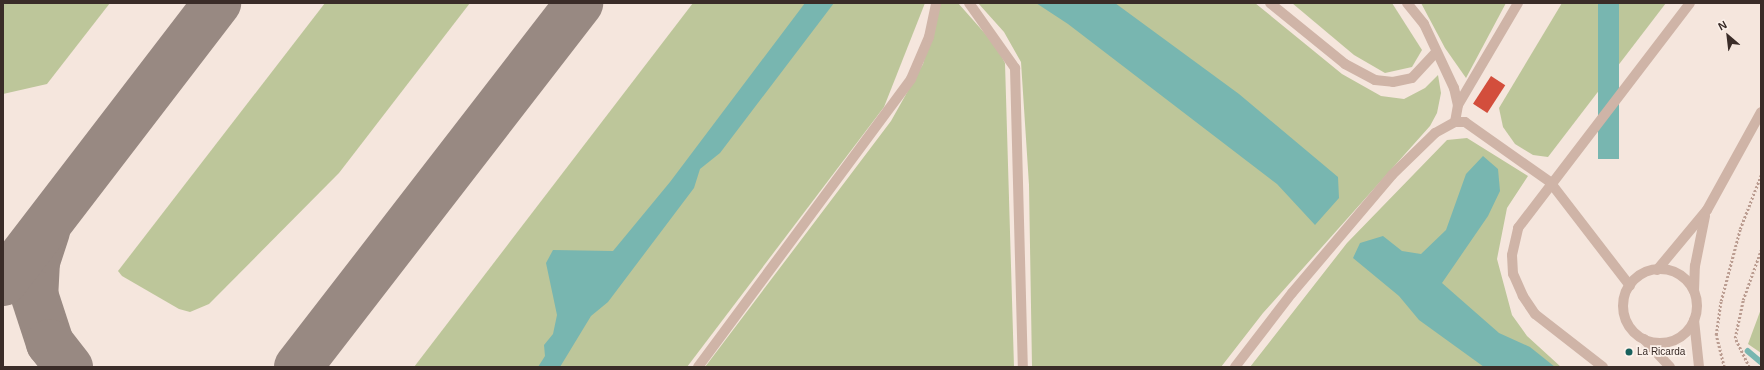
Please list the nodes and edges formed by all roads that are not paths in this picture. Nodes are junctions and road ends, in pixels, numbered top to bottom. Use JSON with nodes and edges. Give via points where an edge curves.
{"nodes":[{"id":1,"x":936,"y":3,"type":"edge"},
{"id":2,"x":969,"y":3,"type":"edge"},
{"id":3,"x":1270,"y":3,"type":"edge"},
{"id":4,"x":1407,"y":3,"type":"edge"},
{"id":5,"x":1518,"y":3,"type":"edge"},
{"id":6,"x":1690,"y":3,"type":"edge"},
{"id":7,"x":1436,"y":52,"type":"junction"},
{"id":8,"x":1458,"y":106,"type":"junction"},
{"id":9,"x":1761,"y":112,"type":"edge"},
{"id":10,"x":1455,"y":122,"type":"junction"},
{"id":11,"x":1550,"y":182,"type":"junction"},
{"id":12,"x":1707,"y":210,"type":"junction"},
{"id":13,"x":1657,"y":270,"type":"junction"},
{"id":14,"x":1630,"y":286,"type":"junction"},
{"id":15,"x":1694,"y":292,"type":"junction"},
{"id":16,"x":1694,"y":320,"type":"junction"},
{"id":17,"x":1644,"y":339,"type":"junction"},
{"id":18,"x":698,"y":367,"type":"edge"},
{"id":19,"x":1023,"y":367,"type":"edge"},
{"id":20,"x":1235,"y":367,"type":"edge"},
{"id":21,"x":1603,"y":367,"type":"edge"},
{"id":22,"x":1670,"y":367,"type":"edge"},
{"id":23,"x":1699,"y":367,"type":"edge"}],
"edges":[{"from":1,"to":18,"type":"street","via":[[929,37],[911,79]]},
{"from":2,"to":19,"type":"street","via":[[1015,68]]},
{"from":3,"to":7,"type":"street","via":[[1345,64],[1375,80],[1393,82],[1412,78]]},
{"from":4,"to":7,"type":"street","via":[[1424,24]]},
{"from":5,"to":8,"type":"street"},
{"from":6,"to":11,"type":"street"},
{"from":7,"to":8,"type":"street","via":[[1454,88]]},
{"from":8,"to":10,"type":"street"},
{"from":9,"to":12,"type":"street"},
{"from":10,"to":11,"type":"street","via":[[1465,122]]},
{"from":10,"to":20,"type":"street","via":[[1436,133],[1392,175],[1297,287]]},
{"from":11,"to":14,"type":"street"},
{"from":11,"to":21,"type":"street","via":[[1518,228],[1513,274],[1535,314]]},
{"from":12,"to":13,"type":"street"},
{"from":12,"to":15,"type":"street","via":[[1695,266]]},
{"from":13,"to":14,"type":"street","via":[[1637,278]]},
{"from":13,"to":15,"type":"street","via":[[1679,274]]},
{"from":14,"to":17,"type":"street","via":[[1625,296],[1624,316],[1630,328]]},
{"from":15,"to":16,"type":"street","via":[[1697,303]]},
{"from":16,"to":17,"type":"street","via":[[1685,334],[1673,341],[1661,344]]},
{"from":16,"to":23,"type":"street"},
{"from":17,"to":22,"type":"street"}]}
